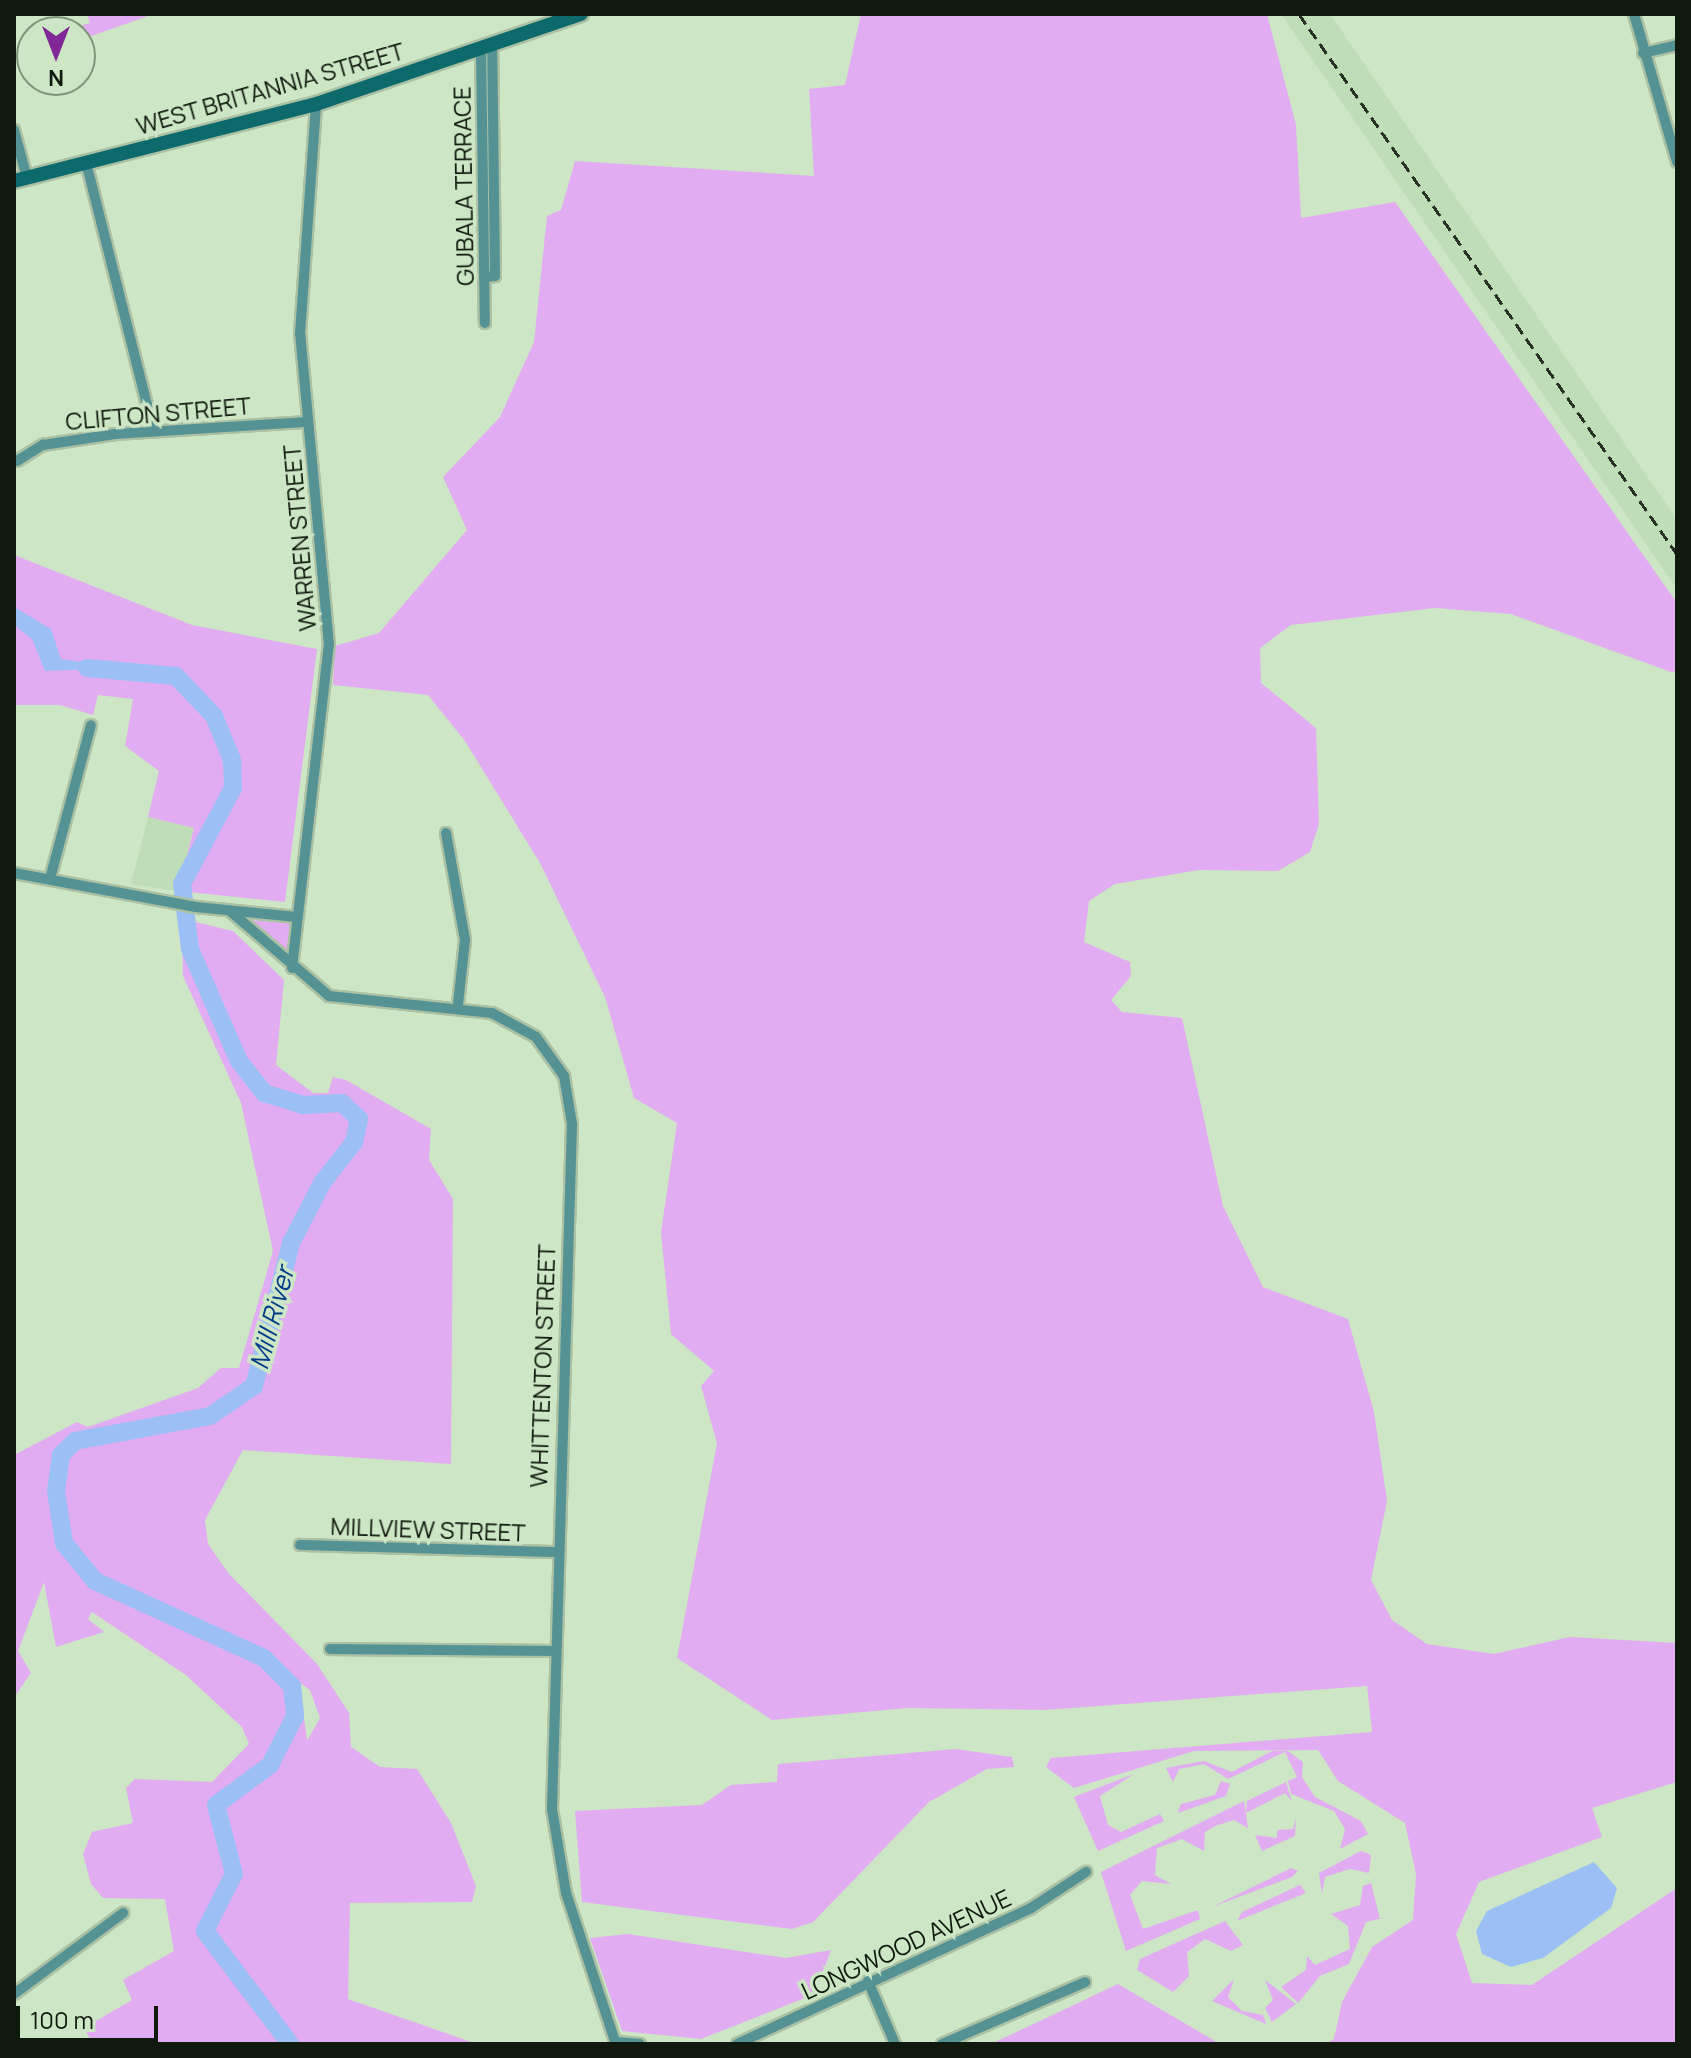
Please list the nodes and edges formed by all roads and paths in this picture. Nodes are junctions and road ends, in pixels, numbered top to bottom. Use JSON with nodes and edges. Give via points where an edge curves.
{"nodes":[{"id":1,"x":581,"y":14,"type":"edge"},
{"id":2,"x":1634,"y":14,"type":"edge"},
{"id":3,"x":1677,"y":45,"type":"edge"},
{"id":4,"x":486,"y":46,"type":"junction"},
{"id":5,"x":1643,"y":53,"type":"junction"},
{"id":6,"x":316,"y":104,"type":"junction"},
{"id":7,"x":14,"y":130,"type":"edge"},
{"id":8,"x":86,"y":162,"type":"junction"},
{"id":9,"x":1677,"y":162,"type":"edge"},
{"id":10,"x":21,"y":180,"type":"edge"},
{"id":11,"x":484,"y":277,"type":"junction"},
{"id":12,"x":485,"y":323,"type":"dead end"},
{"id":13,"x":308,"y":422,"type":"junction"},
{"id":14,"x":153,"y":429,"type":"junction"},
{"id":15,"x":17,"y":461,"type":"dead end"},
{"id":16,"x":91,"y":725,"type":"dead end"},
{"id":17,"x":446,"y":833,"type":"dead end"},
{"id":18,"x":14,"y":873,"type":"edge"},
{"id":19,"x":50,"y":879,"type":"junction"},
{"id":20,"x":230,"y":911,"type":"junction"},
{"id":21,"x":297,"y":917,"type":"junction"},
{"id":22,"x":292,"y":968,"type":"junction"},
{"id":23,"x":458,"y":1004,"type":"junction"},
{"id":24,"x":300,"y":1545,"type":"dead end"},
{"id":25,"x":555,"y":1552,"type":"junction"},
{"id":26,"x":330,"y":1649,"type":"dead end"},
{"id":27,"x":553,"y":1651,"type":"junction"},
{"id":28,"x":1086,"y":1872,"type":"dead end"},
{"id":29,"x":123,"y":1913,"type":"dead end"},
{"id":30,"x":868,"y":1981,"type":"junction"},
{"id":31,"x":1085,"y":1982,"type":"dead end"},
{"id":32,"x":14,"y":1994,"type":"edge"},
{"id":33,"x":616,"y":2043,"type":"edge"},
{"id":34,"x":640,"y":2044,"type":"edge"},
{"id":35,"x":737,"y":2044,"type":"edge"},
{"id":36,"x":895,"y":2044,"type":"edge"},
{"id":37,"x":942,"y":2044,"type":"edge"}],
"edges":[{"from":1,"to":4,"type":"street","name":"WEST BRITANNIA STREET"},
{"from":2,"to":5,"type":"street"},
{"from":3,"to":5,"type":"street"},
{"from":4,"to":6,"type":"street","name":"WEST BRITANNIA STREET"},
{"from":4,"to":11,"type":"street","name":"GUBALA TERRACE"},
{"from":4,"to":11,"type":"street","name":"GUBALA TERRACE","via":[[495,276]]},
{"from":5,"to":9,"type":"street"},
{"from":6,"to":8,"type":"street","name":"WEST BRITANNIA STREET"},
{"from":6,"to":13,"type":"street","name":"WARREN STREET","via":[[300,313]]},
{"from":7,"to":10,"type":"street"},
{"from":8,"to":10,"type":"street","name":"WEST BRITANNIA STREET"},
{"from":8,"to":14,"type":"street"},
{"from":11,"to":12,"type":"street","name":"GUBALA TERRACE"},
{"from":13,"to":14,"type":"street","name":"CLIFTON STREET"},
{"from":13,"to":21,"type":"street","name":"WARREN STREET","via":[[329,645]]},
{"from":14,"to":15,"type":"street","name":"CLIFTON STREET","via":[[43,445]]},
{"from":16,"to":19,"type":"street"},
{"from":17,"to":23,"type":"street","via":[[465,940]]},
{"from":18,"to":19,"type":"street"},
{"from":19,"to":20,"type":"street"},
{"from":20,"to":21,"type":"street"},
{"from":20,"to":22,"type":"street","name":"WHITTENTON STREET"},
{"from":21,"to":22,"type":"street","name":"WARREN STREET"},
{"from":22,"to":23,"type":"street","name":"WHITTENTON STREET","via":[[346,1001]]},
{"from":23,"to":25,"type":"street","name":"WHITTENTON STREET","via":[[536,1037],[559,1064],[569,1095]]},
{"from":24,"to":25,"type":"street","name":"MILLVIEW STREET"},
{"from":25,"to":27,"type":"street","name":"WHITTENTON STREET"},
{"from":26,"to":27,"type":"street"},
{"from":27,"to":33,"type":"street","name":"WHITTENTON STREET","via":[[557,1854]]},
{"from":28,"to":30,"type":"street","name":"LONGWOOD AVENUE","via":[[1031,1908]]},
{"from":29,"to":32,"type":"street"},
{"from":30,"to":35,"type":"street","name":"LONGWOOD AVENUE"},
{"from":30,"to":36,"type":"street"},
{"from":31,"to":37,"type":"street"},
{"from":33,"to":34,"type":"street"}]}
